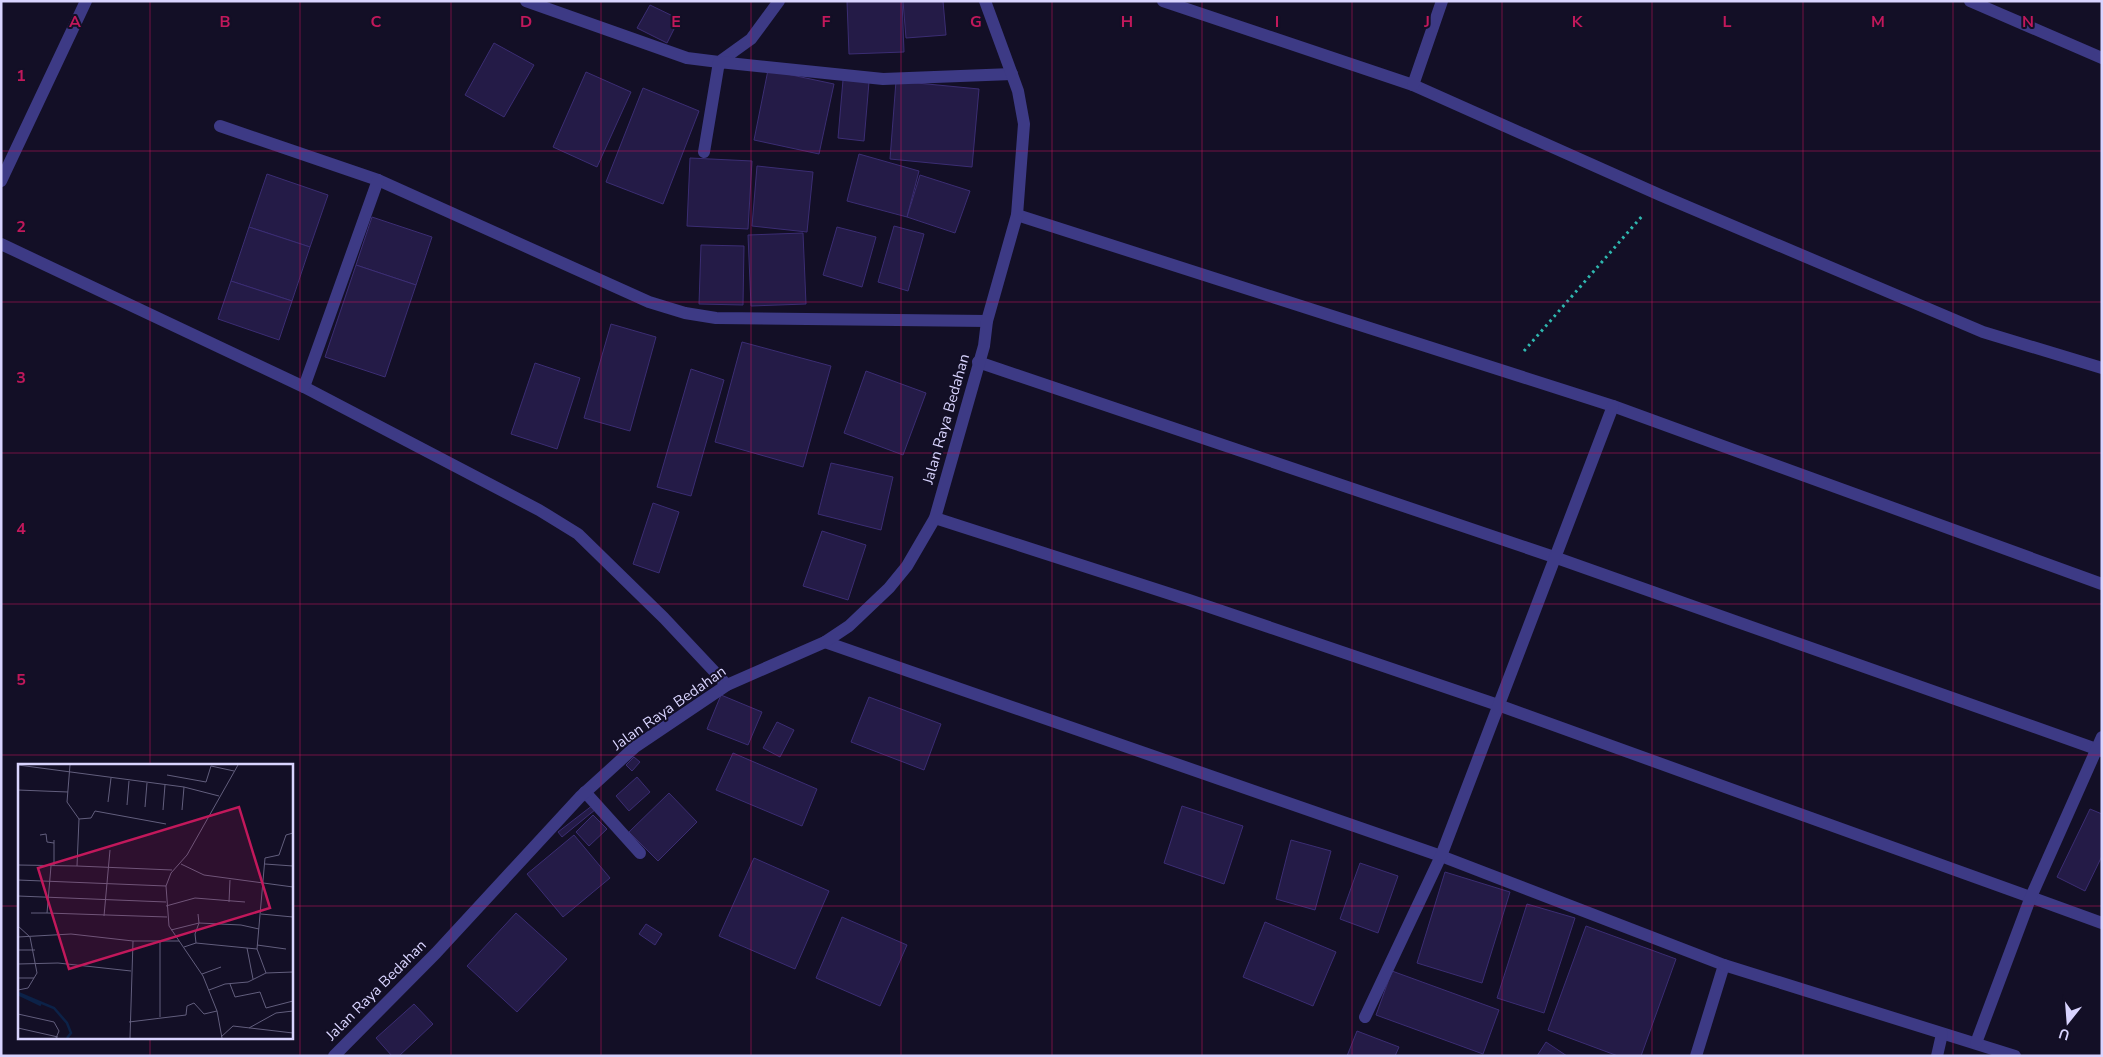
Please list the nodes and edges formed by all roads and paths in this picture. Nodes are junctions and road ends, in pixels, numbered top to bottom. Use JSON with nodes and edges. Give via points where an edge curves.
{"nodes":[{"id":1,"x":86,"y":1,"type":"edge"},
{"id":2,"x":526,"y":1,"type":"edge"},
{"id":3,"x":779,"y":1,"type":"edge"},
{"id":4,"x":985,"y":1,"type":"edge"},
{"id":5,"x":1164,"y":1,"type":"edge"},
{"id":6,"x":1442,"y":1,"type":"edge"},
{"id":7,"x":1970,"y":1,"type":"edge"},
{"id":8,"x":2102,"y":58,"type":"edge"},
{"id":9,"x":719,"y":62,"type":"junction"},
{"id":10,"x":1012,"y":74,"type":"junction"},
{"id":11,"x":1413,"y":85,"type":"junction"},
{"id":12,"x":220,"y":126,"type":"dead end"},
{"id":13,"x":704,"y":152,"type":"dead end"},
{"id":14,"x":378,"y":180,"type":"junction"},
{"id":15,"x":1,"y":181,"type":"edge"},
{"id":16,"x":1660,"y":195,"type":"junction"},
{"id":17,"x":1017,"y":215,"type":"junction"},
{"id":18,"x":1,"y":244,"type":"edge"},
{"id":19,"x":987,"y":321,"type":"junction"},
{"id":20,"x":978,"y":362,"type":"junction"},
{"id":21,"x":2102,"y":368,"type":"edge"},
{"id":22,"x":1508,"y":370,"type":"junction"},
{"id":23,"x":304,"y":388,"type":"junction"},
{"id":24,"x":1613,"y":406,"type":"junction"},
{"id":25,"x":934,"y":518,"type":"junction"},
{"id":26,"x":1554,"y":557,"type":"junction"},
{"id":27,"x":2102,"y":584,"type":"edge"},
{"id":28,"x":825,"y":642,"type":"junction"},
{"id":29,"x":727,"y":685,"type":"junction"},
{"id":30,"x":1498,"y":706,"type":"junction"},
{"id":31,"x":2100,"y":746,"type":"edge"},
{"id":32,"x":586,"y":792,"type":"junction"},
{"id":33,"x":640,"y":853,"type":"dead end"},
{"id":34,"x":1441,"y":856,"type":"junction"},
{"id":35,"x":2030,"y":899,"type":"junction"},
{"id":36,"x":2102,"y":923,"type":"edge"},
{"id":37,"x":1724,"y":964,"type":"junction"},
{"id":38,"x":1365,"y":1017,"type":"dead end"},
{"id":39,"x":1942,"y":1034,"type":"junction"},
{"id":40,"x":1976,"y":1043,"type":"junction"},
{"id":41,"x":334,"y":1056,"type":"edge"},
{"id":42,"x":1696,"y":1056,"type":"edge"},
{"id":43,"x":1937,"y":1056,"type":"edge"},
{"id":44,"x":2015,"y":1056,"type":"edge"}],
"edges":[{"from":1,"to":15,"type":"street"},
{"from":2,"to":9,"type":"street","via":[[687,58]]},
{"from":3,"to":9,"type":"street","via":[[752,39]]},
{"from":4,"to":10,"type":"street","name":"Jalan Raya Bedahan"},
{"from":5,"to":11,"type":"street"},
{"from":6,"to":11,"type":"street"},
{"from":7,"to":8,"type":"street"},
{"from":9,"to":10,"type":"street","via":[[883,79]]},
{"from":9,"to":13,"type":"street"},
{"from":10,"to":17,"type":"street","name":"Jalan Raya Bedahan","via":[[1024,124]]},
{"from":11,"to":16,"type":"street"},
{"from":12,"to":14,"type":"street"},
{"from":14,"to":19,"type":"street","via":[[607,285],[685,313],[716,318]]},
{"from":14,"to":23,"type":"street"},
{"from":16,"to":21,"type":"street","via":[[1983,332]]},
{"from":16,"to":22,"type":"path"},
{"from":17,"to":19,"type":"street","name":"Jalan Raya Bedahan"},
{"from":17,"to":22,"type":"street"},
{"from":18,"to":23,"type":"street"},
{"from":19,"to":20,"type":"street","name":"Jalan Raya Bedahan"},
{"from":20,"to":25,"type":"street","name":"Jalan Raya Bedahan"},
{"from":20,"to":26,"type":"street"},
{"from":22,"to":24,"type":"street"},
{"from":23,"to":29,"type":"street","via":[[539,510],[578,534]]},
{"from":24,"to":26,"type":"street"},
{"from":24,"to":27,"type":"street"},
{"from":25,"to":28,"type":"street","name":"Jalan Raya Bedahan","via":[[907,566],[890,588],[849,626]]},
{"from":25,"to":30,"type":"street","via":[[1180,597]]},
{"from":26,"to":30,"type":"street"},
{"from":26,"to":31,"type":"street"},
{"from":28,"to":29,"type":"street","name":"Jalan Raya Bedahan"},
{"from":28,"to":34,"type":"street"},
{"from":29,"to":32,"type":"street","name":"Jalan Raya Bedahan","via":[[635,748]]},
{"from":30,"to":34,"type":"street"},
{"from":30,"to":35,"type":"street"},
{"from":31,"to":35,"type":"street"},
{"from":32,"to":33,"type":"street"},
{"from":32,"to":41,"type":"street","name":"Jalan Raya Bedahan","via":[[436,953]]},
{"from":34,"to":37,"type":"street"},
{"from":34,"to":38,"type":"street"},
{"from":35,"to":36,"type":"street"},
{"from":35,"to":40,"type":"street"},
{"from":37,"to":39,"type":"street"},
{"from":37,"to":42,"type":"street"},
{"from":39,"to":40,"type":"street"},
{"from":39,"to":43,"type":"street"},
{"from":40,"to":44,"type":"street"}]}
